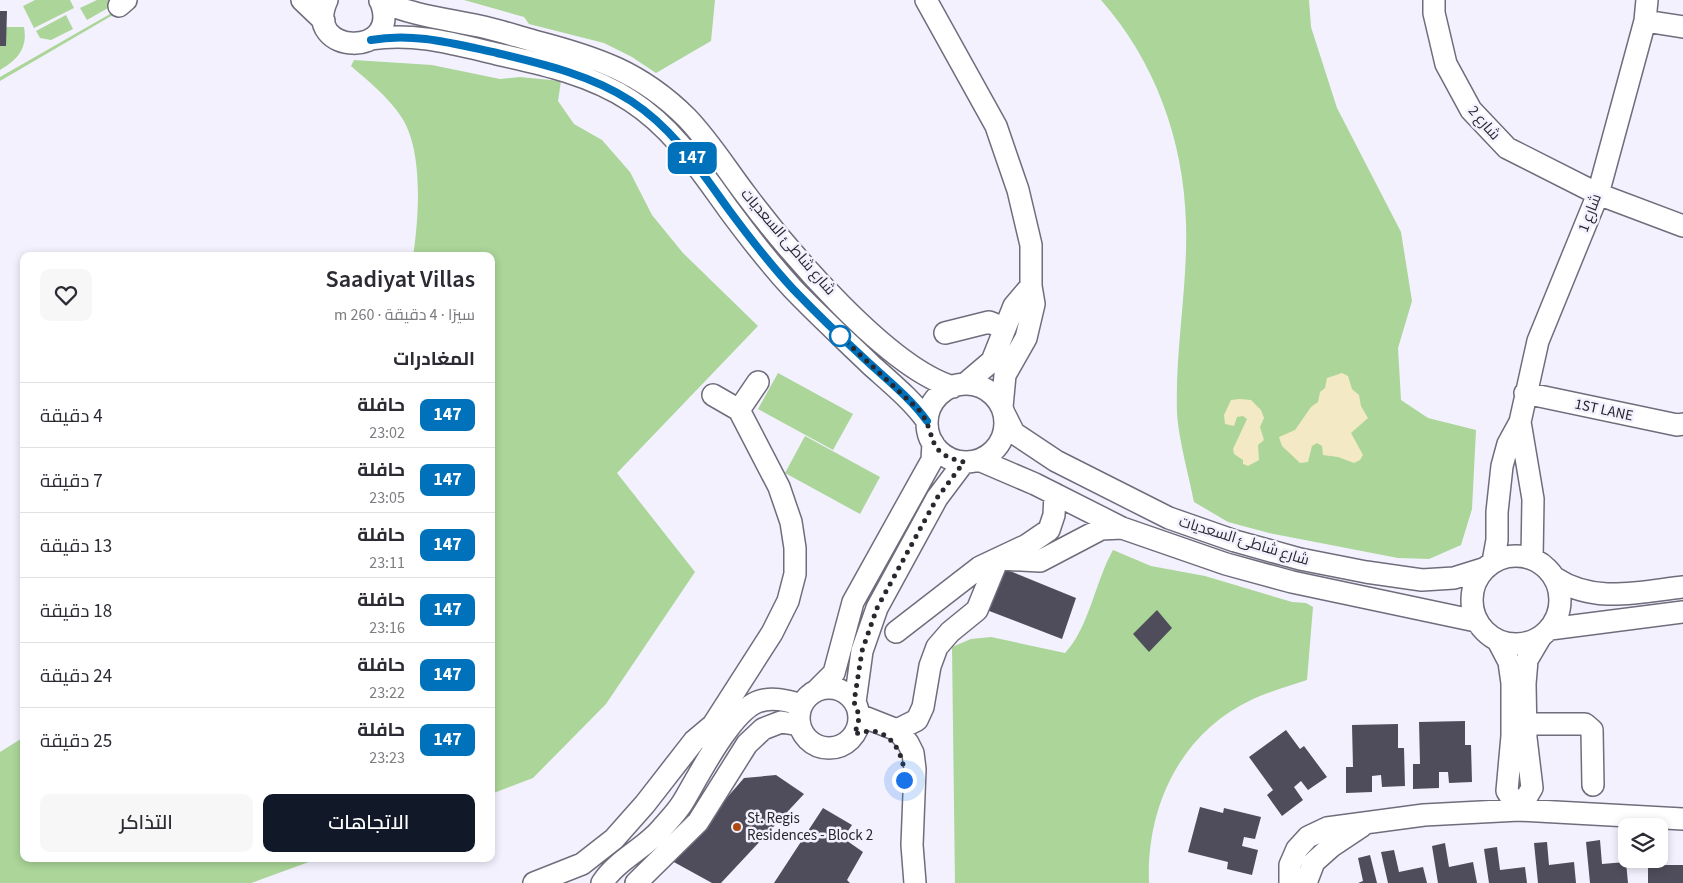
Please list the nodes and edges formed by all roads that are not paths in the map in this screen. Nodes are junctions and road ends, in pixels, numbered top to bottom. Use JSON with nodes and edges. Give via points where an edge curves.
{"nodes":[{"id":1,"x":302,"y":0,"type":"edge"},
{"id":2,"x":327,"y":0,"type":"edge"},
{"id":3,"x":380,"y":0,"type":"edge"},
{"id":4,"x":926,"y":0,"type":"edge"},
{"id":5,"x":1434,"y":0,"type":"edge"},
{"id":6,"x":1647,"y":0,"type":"edge"},
{"id":7,"x":324,"y":21,"type":"junction"},
{"id":8,"x":1645,"y":21,"type":"junction"},
{"id":9,"x":1683,"y":27,"type":"edge"},
{"id":10,"x":371,"y":40,"type":"junction"},
{"id":11,"x":530,"y":50,"type":"junction"},
{"id":12,"x":1598,"y":194,"type":"junction"},
{"id":13,"x":1683,"y":226,"type":"edge"},
{"id":14,"x":1030,"y":286,"type":"junction"},
{"id":15,"x":1004,"y":328,"type":"junction"},
{"id":16,"x":946,"y":333,"type":"dead end"},
{"id":17,"x":758,"y":382,"type":"dead end"},
{"id":18,"x":959,"y":385,"type":"junction"},
{"id":19,"x":1525,"y":393,"type":"junction"},
{"id":20,"x":713,"y":395,"type":"dead end"},
{"id":21,"x":739,"y":410,"type":"junction"},
{"id":22,"x":1003,"y":410,"type":"junction"},
{"id":23,"x":927,"y":421,"type":"junction"},
{"id":24,"x":1520,"y":422,"type":"junction"},
{"id":25,"x":1683,"y":424,"type":"edge"},
{"id":26,"x":933,"y":443,"type":"junction"},
{"id":27,"x":971,"y":462,"type":"junction"},
{"id":28,"x":1055,"y":494,"type":"junction"},
{"id":29,"x":1499,"y":497,"type":"junction"},
{"id":30,"x":1533,"y":499,"type":"junction"},
{"id":31,"x":1122,"y":528,"type":"junction"},
{"id":32,"x":1532,"y":558,"type":"junction"},
{"id":33,"x":998,"y":559,"type":"junction"},
{"id":34,"x":1489,"y":565,"type":"junction"},
{"id":35,"x":1555,"y":578,"type":"junction"},
{"id":36,"x":1683,"y":587,"type":"edge"},
{"id":37,"x":1683,"y":612,"type":"edge"},
{"id":38,"x":1476,"y":620,"type":"junction"},
{"id":39,"x":896,"y":632,"type":"dead end"},
{"id":40,"x":1545,"y":633,"type":"junction"},
{"id":41,"x":1498,"y":641,"type":"junction"},
{"id":42,"x":817,"y":690,"type":"junction"},
{"id":43,"x":801,"y":715,"type":"junction"},
{"id":44,"x":856,"y":717,"type":"junction"},
{"id":45,"x":1519,"y":724,"type":"junction"},
{"id":46,"x":897,"y":730,"type":"junction"},
{"id":47,"x":1593,"y":785,"type":"dead end"},
{"id":48,"x":1519,"y":810,"type":"junction"},
{"id":49,"x":1683,"y":819,"type":"edge"},
{"id":50,"x":1366,"y":823,"type":"junction"},
{"id":51,"x":534,"y":883,"type":"edge"},
{"id":52,"x":602,"y":883,"type":"edge"},
{"id":53,"x":636,"y":883,"type":"edge"},
{"id":54,"x":902,"y":883,"type":"edge"},
{"id":55,"x":915,"y":883,"type":"edge"},
{"id":56,"x":1290,"y":883,"type":"edge"},
{"id":57,"x":1306,"y":883,"type":"edge"}],
"edges":[{"from":1,"to":7,"type":"street"},
{"from":2,"to":7,"type":"street"},
{"from":3,"to":10,"type":"street","via":[[384,18]]},
{"from":3,"to":11,"type":"street","name":"شارع شاطئ السعديات","via":[[408,12],[487,28]]},
{"from":4,"to":14,"type":"street","via":[[996,126],[1018,190],[1031,245]]},
{"from":5,"to":12,"type":"street","name":"شارع 2","via":[[1446,64],[1471,110],[1507,148]]},
{"from":6,"to":8,"type":"street","name":"شارع 1"},
{"from":7,"to":10,"type":"street","name":"شارع شاطئ السعديات","via":[[328,31],[342,43],[362,44]]},
{"from":8,"to":9,"type":"street"},
{"from":8,"to":12,"type":"street","name":"شارع 1"},
{"from":10,"to":11,"type":"street","name":"شارع شاطئ السعديات","via":[[396,36]]},
{"from":11,"to":18,"type":"street","name":"شارع شاطئ السعديات","via":[[580,52],[619,68],[671,104],[701,133],[771,226],[854,316],[906,363],[929,378]]},
{"from":11,"to":23,"type":"street","name":"شارع شاطئ السعديات","via":[[630,100],[663,126],[691,156],[750,237],[792,287],[912,402]]},
{"from":12,"to":13,"type":"street","name":"شارع 2"},
{"from":12,"to":19,"type":"street","name":"شارع 1","via":[[1538,341]]},
{"from":14,"to":15,"type":"street","via":[[1014,306]]},
{"from":14,"to":22,"type":"street","via":[[1034,304],[1026,338],[1005,375]]},
{"from":15,"to":16,"type":"street","via":[[989,322]]},
{"from":15,"to":18,"type":"street","via":[[992,361]]},
{"from":17,"to":21,"type":"street"},
{"from":18,"to":22,"type":"street","via":[[976,386],[992,393]]},
{"from":18,"to":23,"type":"street","via":[[945,390],[933,403]]},
{"from":19,"to":24,"type":"street","name":"شارع 1"},
{"from":19,"to":25,"type":"street","name":"1ST LANE"},
{"from":20,"to":21,"type":"street"},
{"from":21,"to":51,"type":"street","via":[[779,486],[791,522],[795,574],[788,601],[772,633],[713,725],[694,741],[614,839],[582,864]]},
{"from":22,"to":27,"type":"street","via":[[1004,431],[998,447]]},
{"from":22,"to":34,"type":"street","name":"شارع شاطئ السعديات","via":[[1014,433],[1056,462],[1169,518],[1236,541],[1300,559],[1422,580],[1454,578]]},
{"from":23,"to":26,"type":"street"},
{"from":24,"to":29,"type":"street","name":"شارع 1","via":[[1508,444]]},
{"from":24,"to":30,"type":"street","name":"شارع 1"},
{"from":26,"to":27,"type":"street","via":[[952,460]]},
{"from":26,"to":42,"type":"street","via":[[932,460],[853,602],[834,673]]},
{"from":27,"to":28,"type":"street","name":"شارع شاطئ السعديات"},
{"from":27,"to":44,"type":"street","via":[[937,498],[877,608],[862,651]]},
{"from":28,"to":31,"type":"street","name":"شارع شاطئ السعديات"},
{"from":28,"to":33,"type":"street","via":[[1049,530]]},
{"from":29,"to":30,"type":"street"},
{"from":29,"to":34,"type":"street","name":"شارع 1","via":[[1497,540]]},
{"from":30,"to":32,"type":"street","name":"شارع 1"},
{"from":31,"to":33,"type":"street","via":[[1101,529],[1040,561]]},
{"from":31,"to":38,"type":"street","name":"شارع شاطئ السعديات","via":[[1226,564],[1292,582]]},
{"from":32,"to":34,"type":"street","via":[[1505,557]]},
{"from":32,"to":35,"type":"street"},
{"from":33,"to":39,"type":"street","via":[[980,567]]},
{"from":33,"to":46,"type":"street","via":[[976,610],[937,647],[917,720]]},
{"from":34,"to":38,"type":"street","via":[[1477,579],[1472,592]]},
{"from":35,"to":36,"type":"street","via":[[1577,590],[1597,594]]},
{"from":35,"to":40,"type":"street","via":[[1560,604],[1557,618]]},
{"from":37,"to":40,"type":"street"},
{"from":38,"to":41,"type":"street"},
{"from":40,"to":41,"type":"street","via":[[1527,644],[1512,645]]},
{"from":40,"to":45,"type":"street","via":[[1527,660]]},
{"from":41,"to":45,"type":"street","via":[[1509,662]]},
{"from":42,"to":43,"type":"street"},
{"from":42,"to":44,"type":"street","via":[[834,688],[849,696]]},
{"from":43,"to":44,"type":"street","via":[[804,734],[810,742],[829,748],[848,742]]},
{"from":43,"to":52,"type":"street","via":[[772,699],[756,702],[738,717],[706,762],[682,805],[659,832]]},
{"from":43,"to":53,"type":"street","via":[[763,729],[747,744],[698,822]]},
{"from":44,"to":46,"type":"street"},
{"from":44,"to":54,"type":"street","via":[[872,731],[889,738],[900,752],[905,768],[899,834]]},
{"from":45,"to":47,"type":"street","via":[[1585,724],[1592,730]]},
{"from":45,"to":48,"type":"street","via":[[1532,788]]},
{"from":46,"to":55,"type":"street","via":[[913,753],[915,769],[912,816]]},
{"from":48,"to":49,"type":"street"},
{"from":48,"to":50,"type":"street","via":[[1424,815]]},
{"from":50,"to":56,"type":"street","via":[[1327,828],[1308,837],[1297,849],[1290,865]]},
{"from":50,"to":57,"type":"street","via":[[1314,862]]}]}
